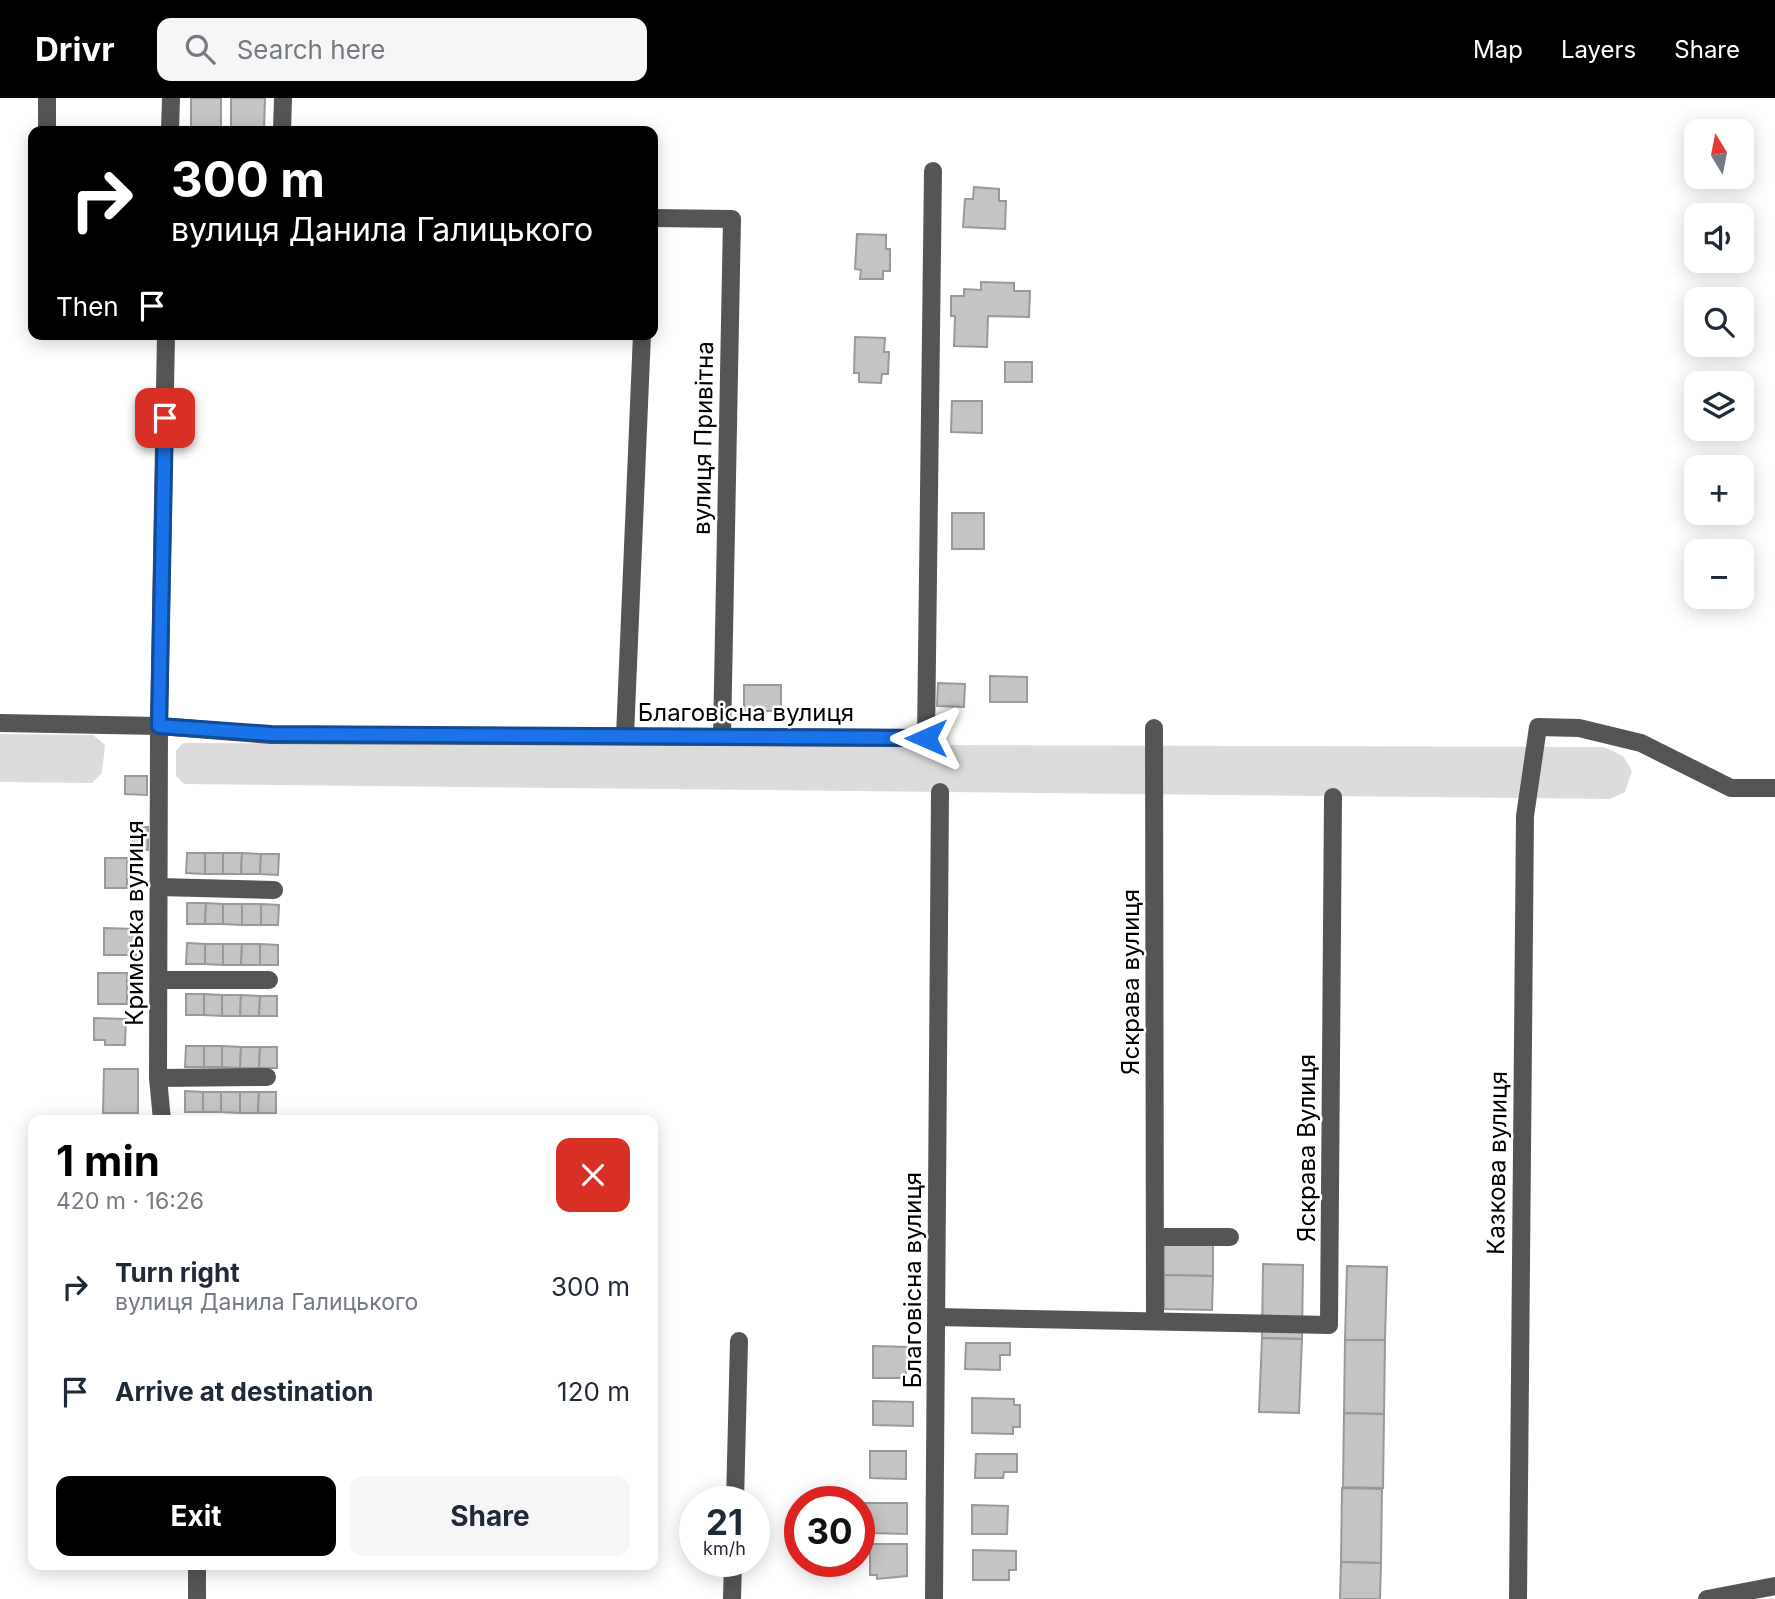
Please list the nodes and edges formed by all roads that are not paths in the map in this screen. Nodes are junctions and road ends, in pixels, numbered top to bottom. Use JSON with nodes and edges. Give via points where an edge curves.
{"nodes":[{"id":1,"x":47,"y":98,"type":"edge"},
{"id":2,"x":171,"y":98,"type":"edge"},
{"id":3,"x":283,"y":98,"type":"edge"},
{"id":4,"x":47,"y":126,"type":"edge"},
{"id":5,"x":170,"y":126,"type":"edge"},
{"id":6,"x":282,"y":126,"type":"edge"},
{"id":7,"x":933,"y":171,"type":"dead end"},
{"id":8,"x":658,"y":218,"type":"edge"},
{"id":9,"x":166,"y":340,"type":"edge"},
{"id":10,"x":642,"y":340,"type":"edge"},
{"id":11,"x":0,"y":723,"type":"edge"},
{"id":12,"x":159,"y":726,"type":"junction"},
{"id":13,"x":1154,"y":727,"type":"dead end"},
{"id":14,"x":625,"y":736,"type":"junction"},
{"id":15,"x":722,"y":737,"type":"junction"},
{"id":16,"x":1775,"y":788,"type":"edge"},
{"id":17,"x":940,"y":792,"type":"dead end"},
{"id":18,"x":1333,"y":797,"type":"dead end"},
{"id":19,"x":159,"y":887,"type":"junction"},
{"id":20,"x":274,"y":890,"type":"dead end"},
{"id":21,"x":159,"y":980,"type":"junction"},
{"id":22,"x":269,"y":980,"type":"dead end"},
{"id":23,"x":267,"y":1077,"type":"dead end"},
{"id":24,"x":158,"y":1078,"type":"junction"},
{"id":25,"x":162,"y":1115,"type":"edge"},
{"id":26,"x":1155,"y":1237,"type":"junction"},
{"id":27,"x":1230,"y":1237,"type":"dead end"},
{"id":28,"x":936,"y":1317,"type":"junction"},
{"id":29,"x":1155,"y":1321,"type":"junction"},
{"id":30,"x":739,"y":1341,"type":"dead end"},
{"id":31,"x":735,"y":1486,"type":"edge"},
{"id":32,"x":197,"y":1570,"type":"edge"},
{"id":33,"x":733,"y":1577,"type":"edge"},
{"id":34,"x":1775,"y":1586,"type":"edge"},
{"id":35,"x":197,"y":1599,"type":"edge"},
{"id":36,"x":732,"y":1599,"type":"edge"},
{"id":37,"x":934,"y":1599,"type":"edge"},
{"id":38,"x":1518,"y":1599,"type":"edge"},
{"id":39,"x":1707,"y":1599,"type":"edge"}],
"edges":[{"from":1,"to":4,"type":"street"},
{"from":2,"to":5,"type":"street"},
{"from":3,"to":6,"type":"street"},
{"from":7,"to":15,"type":"street","name":"Благовісна вулиця","via":[[926,738]]},
{"from":8,"to":15,"type":"street","name":"вулиця Привітна","via":[[732,219]]},
{"from":9,"to":12,"type":"street","name":"Кримська вулиця"},
{"from":10,"to":14,"type":"street"},
{"from":11,"to":12,"type":"street","name":"Благовісна вулиця"},
{"from":12,"to":14,"type":"street","name":"Благовісна вулиця","via":[[271,734]]},
{"from":12,"to":19,"type":"street","name":"Кримська вулиця"},
{"from":13,"to":26,"type":"street","name":"Яскрава вулиця"},
{"from":14,"to":15,"type":"street","name":"Благовісна вулиця"},
{"from":16,"to":38,"type":"street","name":"Казкова вулиця","via":[[1731,788],[1641,743],[1579,728],[1538,727],[1525,816]]},
{"from":17,"to":28,"type":"street","name":"Благовісна вулиця"},
{"from":18,"to":29,"type":"street","name":"Яскрава Вулиця","via":[[1329,1325]]},
{"from":19,"to":20,"type":"street"},
{"from":19,"to":21,"type":"street","name":"Кримська вулиця"},
{"from":21,"to":22,"type":"street"},
{"from":21,"to":24,"type":"street","name":"Кримська вулиця"},
{"from":23,"to":24,"type":"street"},
{"from":24,"to":25,"type":"street","name":"Кримська вулиця"},
{"from":26,"to":27,"type":"street"},
{"from":26,"to":29,"type":"street","name":"Яскрава вулиця"},
{"from":28,"to":29,"type":"street"},
{"from":28,"to":37,"type":"street","name":"Благовісна вулиця"},
{"from":30,"to":31,"type":"street"},
{"from":32,"to":35,"type":"street"},
{"from":33,"to":36,"type":"street"},
{"from":34,"to":39,"type":"street"}]}
